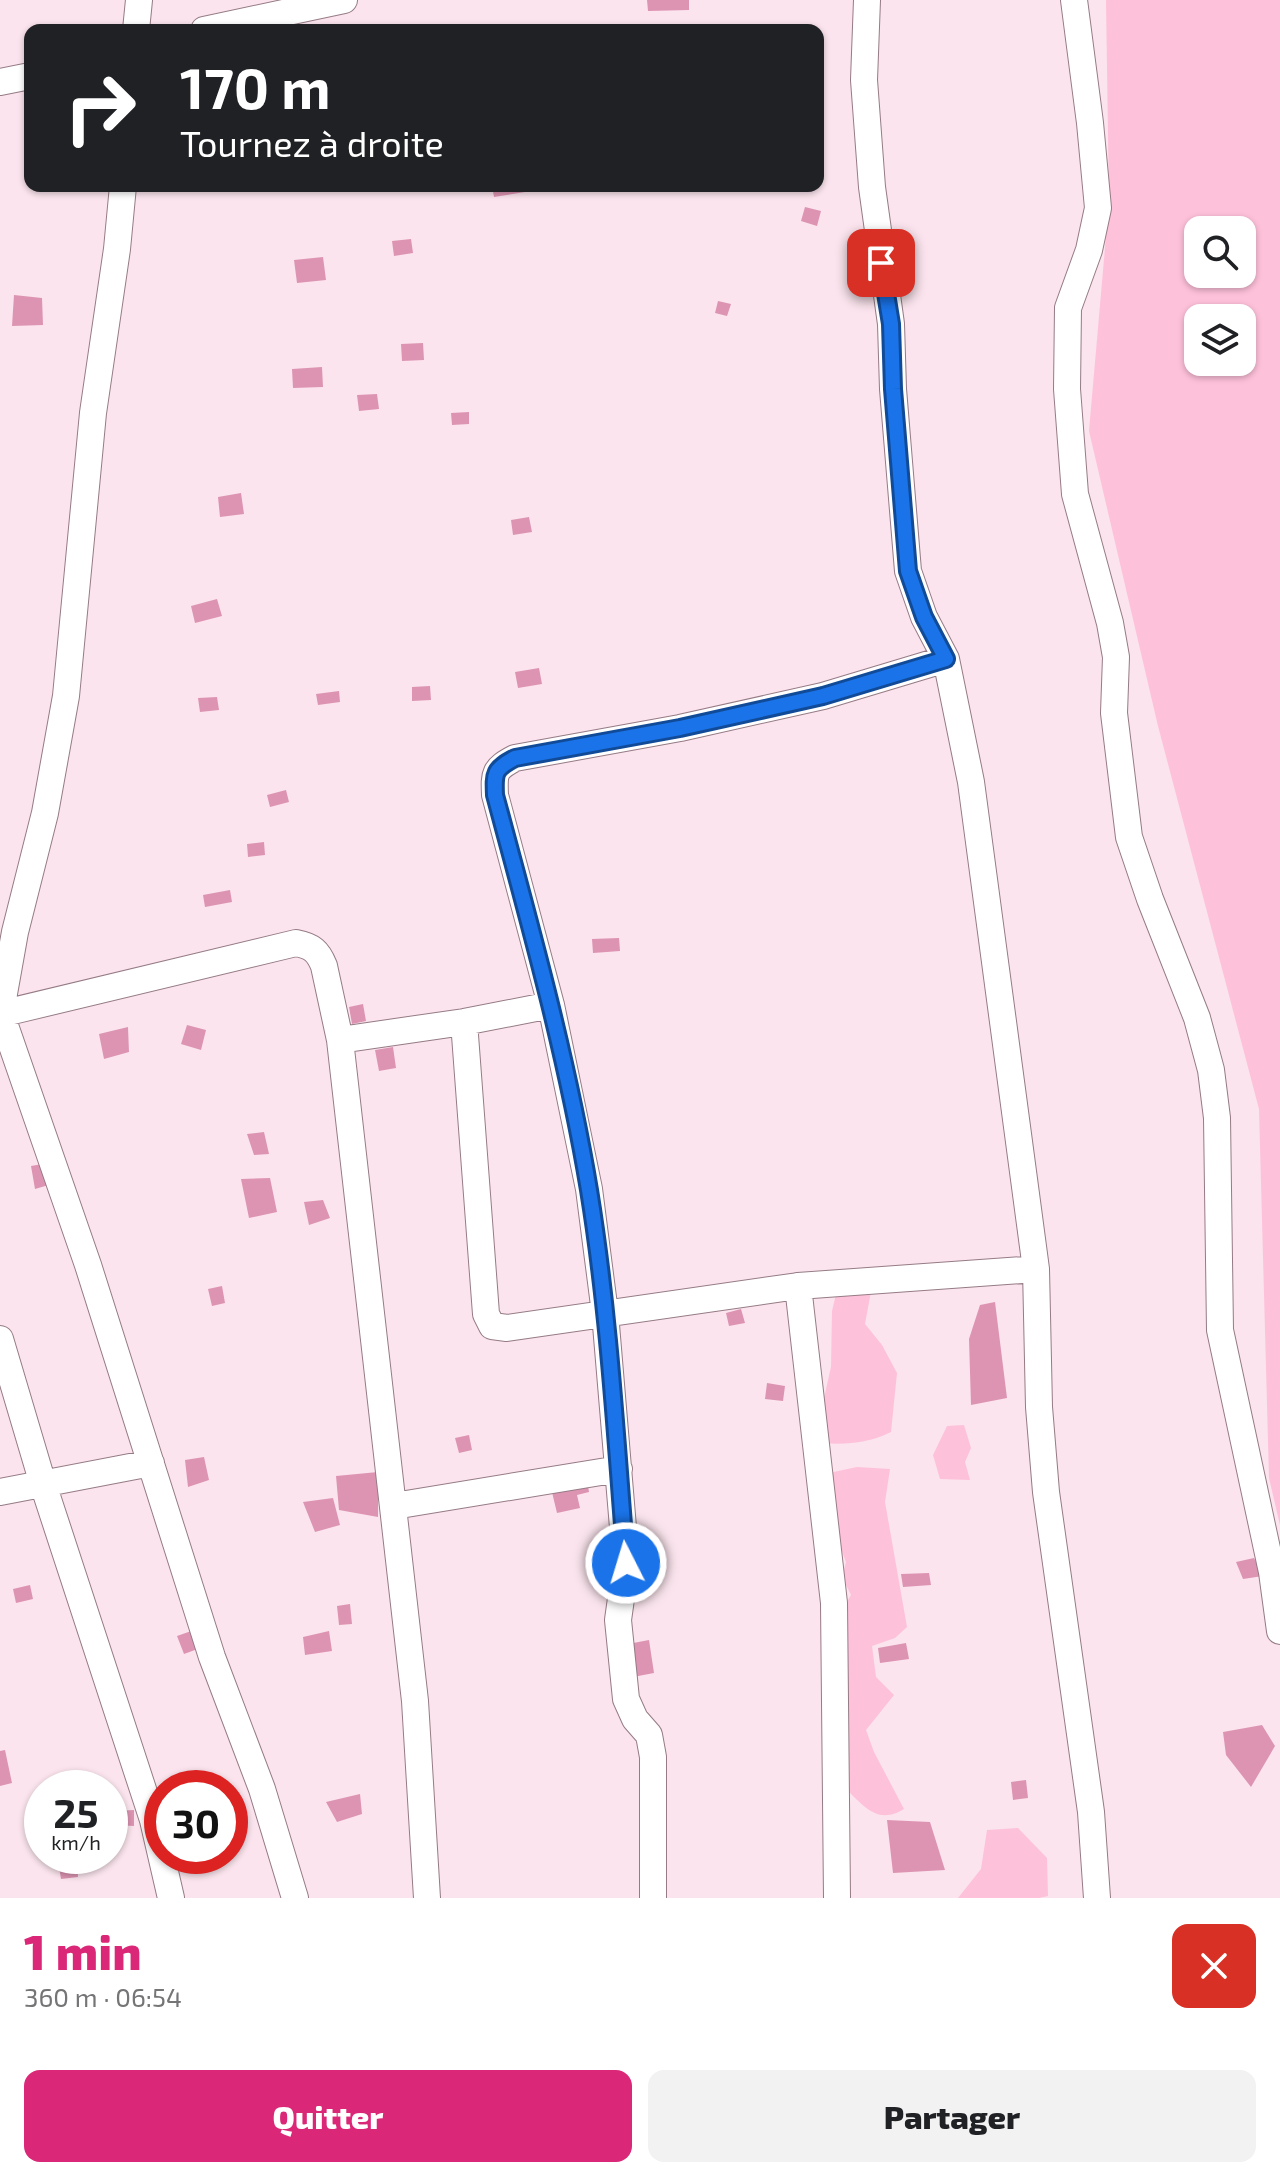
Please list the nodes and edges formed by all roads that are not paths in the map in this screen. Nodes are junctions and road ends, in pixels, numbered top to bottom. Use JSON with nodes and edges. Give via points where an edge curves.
{"nodes":[{"id":1,"x":139,"y":0,"type":"edge"},
{"id":2,"x":344,"y":0,"type":"edge"},
{"id":3,"x":867,"y":0,"type":"edge"},
{"id":4,"x":1074,"y":0,"type":"edge"},
{"id":5,"x":137,"y":24,"type":"edge"},
{"id":6,"x":232,"y":24,"type":"edge"},
{"id":7,"x":24,"y":77,"type":"edge"},
{"id":8,"x":0,"y":82,"type":"edge"},
{"id":9,"x":122,"y":192,"type":"edge"},
{"id":10,"x":946,"y":659,"type":"junction"},
{"id":11,"x":551,"y":1005,"type":"junction"},
{"id":12,"x":0,"y":1015,"type":"edge"},
{"id":13,"x":464,"y":1022,"type":"junction"},
{"id":14,"x":340,"y":1040,"type":"junction"},
{"id":15,"x":1036,"y":1269,"type":"junction"},
{"id":16,"x":798,"y":1286,"type":"junction"},
{"id":17,"x":605,"y":1313,"type":"junction"},
{"id":18,"x":0,"y":1339,"type":"edge"},
{"id":19,"x":151,"y":1463,"type":"junction"},
{"id":20,"x":619,"y":1469,"type":"junction"},
{"id":21,"x":43,"y":1484,"type":"junction"},
{"id":22,"x":0,"y":1492,"type":"edge"},
{"id":23,"x":394,"y":1506,"type":"junction"},
{"id":24,"x":1280,"y":1631,"type":"edge"},
{"id":25,"x":171,"y":1898,"type":"edge"},
{"id":26,"x":295,"y":1898,"type":"edge"},
{"id":27,"x":427,"y":1898,"type":"edge"},
{"id":28,"x":653,"y":1898,"type":"edge"},
{"id":29,"x":837,"y":1898,"type":"edge"},
{"id":30,"x":1097,"y":1898,"type":"edge"}],
"edges":[{"from":1,"to":5,"type":"street"},
{"from":2,"to":6,"type":"street"},
{"from":3,"to":10,"type":"street","via":[[864,80],[891,324],[908,571]]},
{"from":4,"to":24,"type":"street","via":[[1098,208],[1068,308],[1067,389],[1075,494],[1116,657],[1114,713],[1129,837],[1197,1018],[1211,1070],[1217,1118],[1220,1330]]},
{"from":7,"to":8,"type":"street"},
{"from":9,"to":12,"type":"street","via":[[93,413],[66,696]]},
{"from":10,"to":11,"type":"street","via":[[823,696],[501,765],[494,775],[495,795]]},
{"from":10,"to":15,"type":"street","via":[[971,782]]},
{"from":11,"to":13,"type":"street"},
{"from":11,"to":17,"type":"street","via":[[589,1189]]},
{"from":12,"to":14,"type":"street","via":[[296,943],[311,946],[324,966]]},
{"from":12,"to":19,"type":"street"},
{"from":13,"to":14,"type":"street"},
{"from":13,"to":17,"type":"street","via":[[488,1320],[507,1328]]},
{"from":14,"to":23,"type":"street"},
{"from":15,"to":16,"type":"street"},
{"from":15,"to":30,"type":"street","via":[[1046,1492],[1091,1812]]},
{"from":16,"to":17,"type":"street"},
{"from":16,"to":29,"type":"street","via":[[834,1603]]},
{"from":17,"to":20,"type":"street"},
{"from":18,"to":21,"type":"street"},
{"from":19,"to":21,"type":"street"},
{"from":19,"to":26,"type":"street"},
{"from":20,"to":23,"type":"street"},
{"from":20,"to":28,"type":"street","via":[[626,1563],[618,1620],[626,1699],[649,1735],[653,1757]]},
{"from":21,"to":22,"type":"street"},
{"from":21,"to":25,"type":"street","via":[[153,1820]]},
{"from":23,"to":27,"type":"street","via":[[415,1701]]}]}
